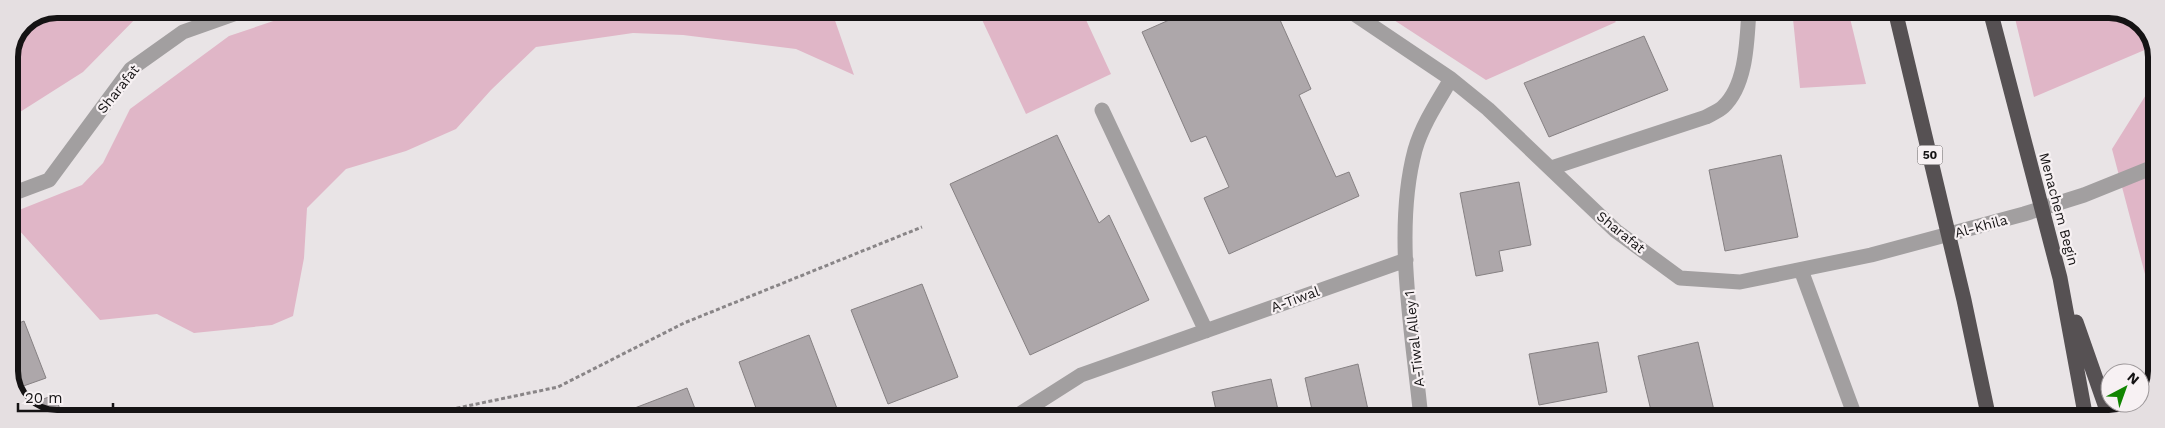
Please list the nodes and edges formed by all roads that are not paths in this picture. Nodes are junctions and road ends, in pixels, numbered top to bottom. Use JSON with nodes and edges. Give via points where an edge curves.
{"nodes":[{"id":1,"x":222,"y":18,"type":"edge"},
{"id":2,"x":1360,"y":18,"type":"edge"},
{"id":3,"x":1748,"y":18,"type":"edge"},
{"id":4,"x":1898,"y":18,"type":"edge"},
{"id":5,"x":1992,"y":18,"type":"edge"},
{"id":6,"x":1451,"y":79,"type":"junction"},
{"id":7,"x":1102,"y":110,"type":"dead end"},
{"id":8,"x":1551,"y":168,"type":"junction"},
{"id":9,"x":2147,"y":169,"type":"edge"},
{"id":10,"x":18,"y":192,"type":"edge"},
{"id":11,"x":1406,"y":260,"type":"junction"},
{"id":12,"x":1801,"y":270,"type":"junction"},
{"id":13,"x":2060,"y":278,"type":"junction"},
{"id":14,"x":1964,"y":300,"type":"junction"},
{"id":15,"x":1206,"y":331,"type":"junction"},
{"id":16,"x":1026,"y":410,"type":"edge"},
{"id":17,"x":1421,"y":410,"type":"edge"},
{"id":18,"x":1853,"y":410,"type":"edge"},
{"id":19,"x":1977,"y":410,"type":"edge"},
{"id":20,"x":1987,"y":410,"type":"edge"},
{"id":21,"x":2084,"y":410,"type":"edge"},
{"id":22,"x":2107,"y":410,"type":"edge"}],
"edges":[{"from":1,"to":10,"type":"street","name":"Sharafat","via":[[182,32],[131,69],[50,180]]},
{"from":2,"to":6,"type":"street","name":"Sharafat"},
{"from":3,"to":8,"type":"street","via":[[1745,58],[1734,93],[1723,108],[1706,117]]},
{"from":4,"to":14,"type":"highway","number":"50"},
{"from":5,"to":13,"type":"highway","name":"Menachem Begin"},
{"from":6,"to":8,"type":"street","name":"Sharafat"},
{"from":6,"to":11,"type":"street","via":[[1436,103],[1415,150],[1404,207]]},
{"from":7,"to":15,"type":"street"},
{"from":8,"to":12,"type":"street","name":"Sharafat","via":[[1616,231],[1680,278],[1740,282]]},
{"from":9,"to":12,"type":"street","name":"Al-Khila","via":[[2024,214],[1871,255]]},
{"from":11,"to":15,"type":"street","name":"A-Tiwal"},
{"from":11,"to":17,"type":"street","name":"A-Tiwal Alley 1"},
{"from":12,"to":18,"type":"street"},
{"from":13,"to":21,"type":"highway","name":"Menachem Begin"},
{"from":13,"to":22,"type":"highway"},
{"from":14,"to":19,"type":"highway"},
{"from":14,"to":20,"type":"highway","number":"50"},
{"from":15,"to":16,"type":"street","name":"A-Tiwal","via":[[1081,375]]}]}
